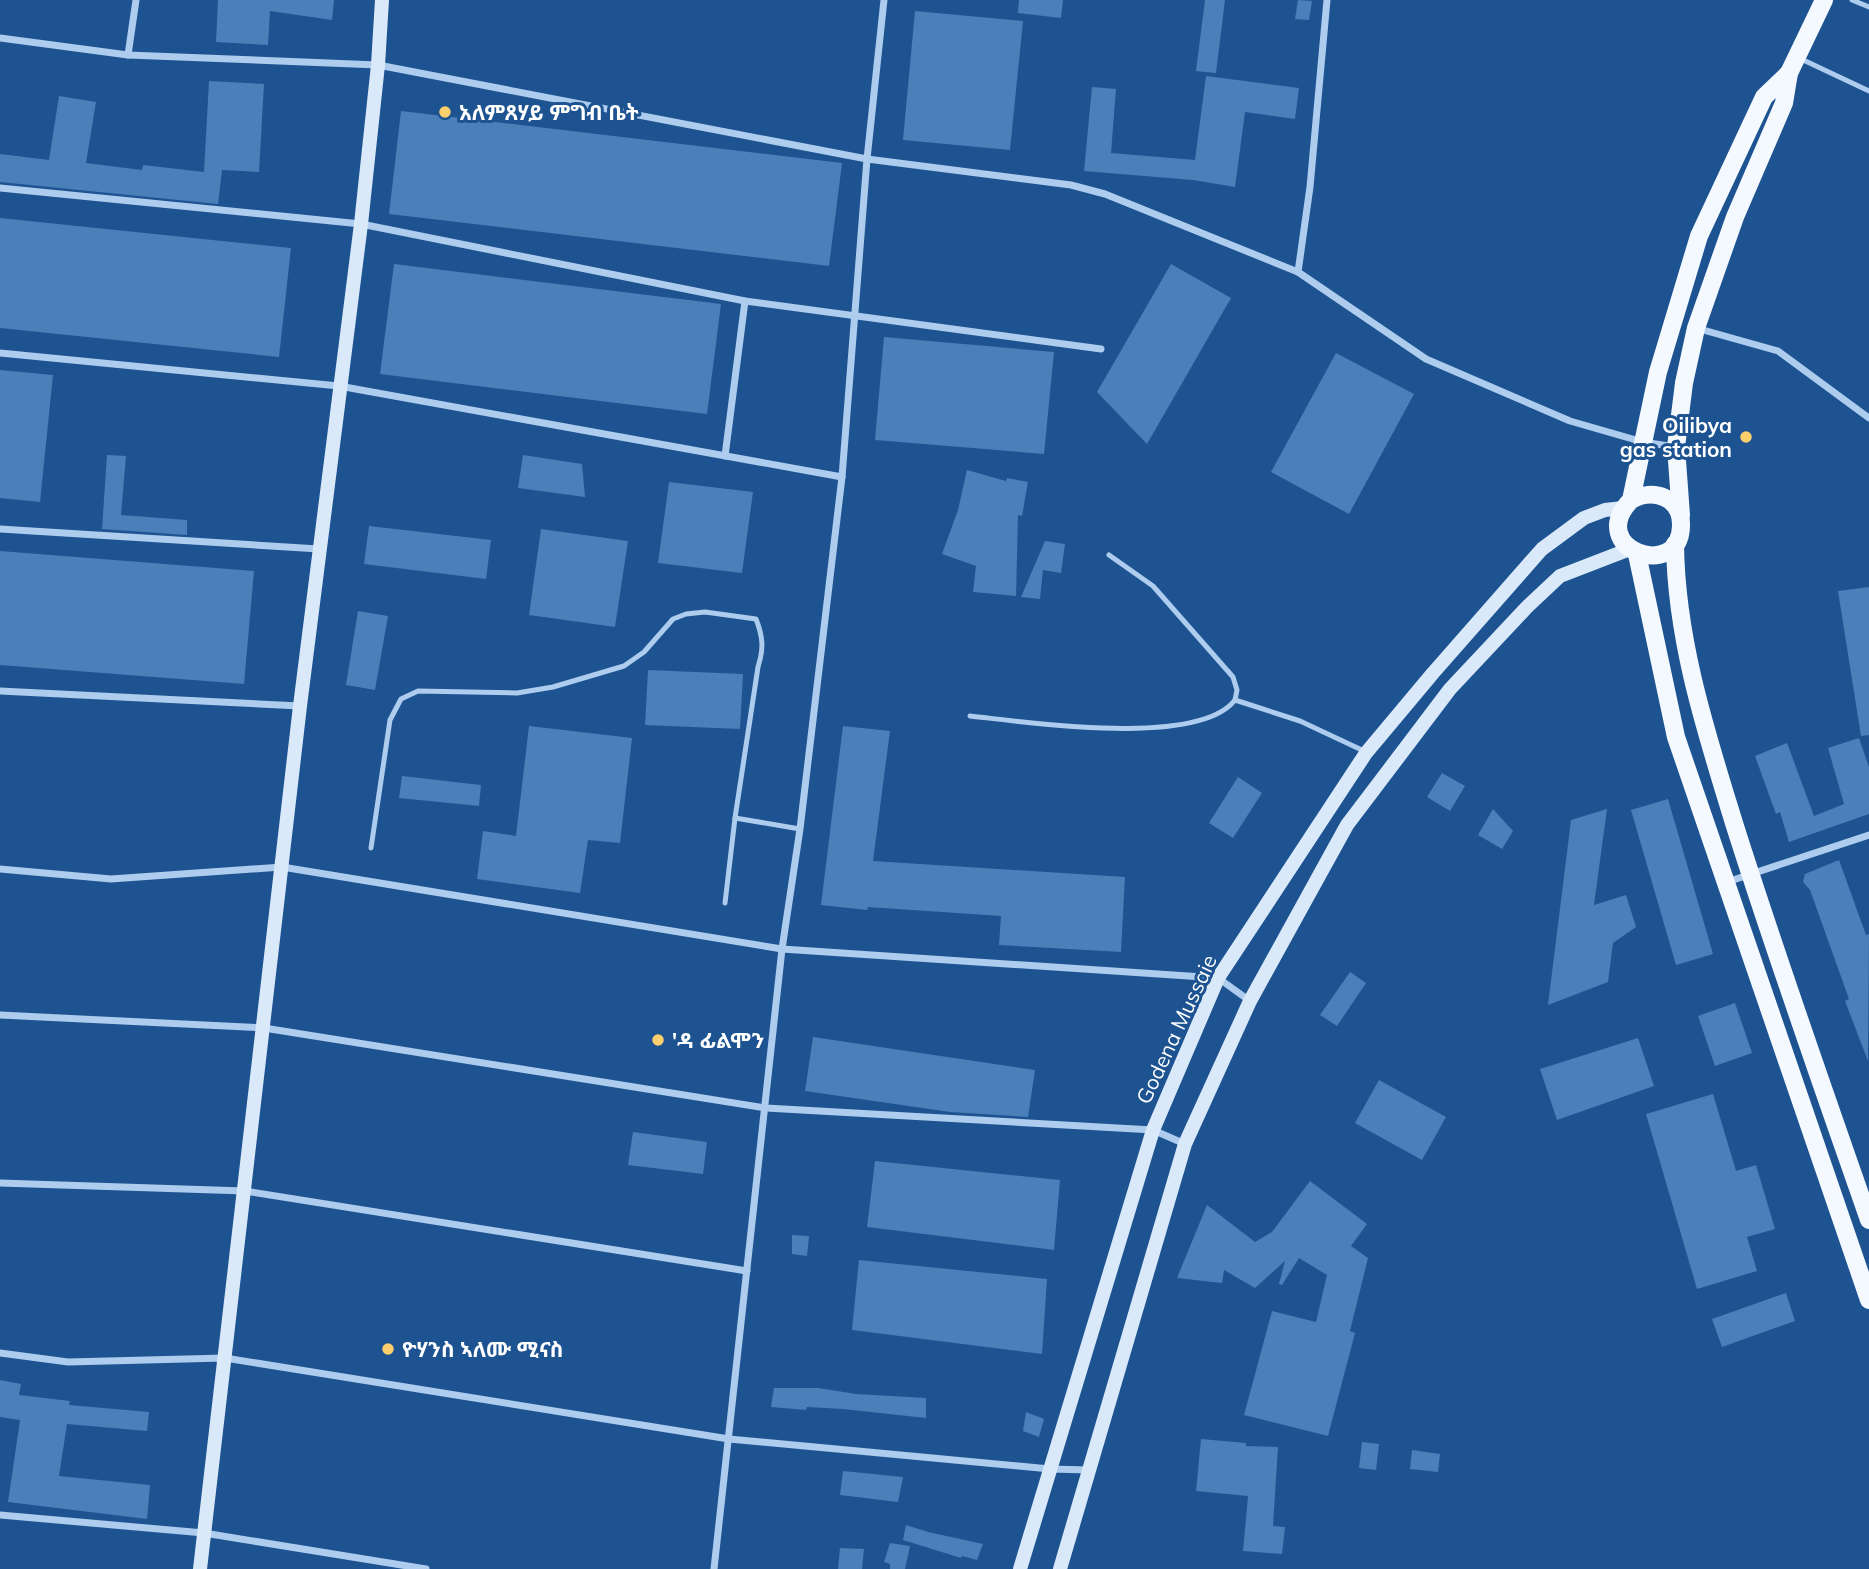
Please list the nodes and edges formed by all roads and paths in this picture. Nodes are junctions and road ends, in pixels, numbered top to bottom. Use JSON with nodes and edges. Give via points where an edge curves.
{"nodes":[{"id":1,"x":136,"y":0,"type":"edge"},
{"id":2,"x":382,"y":0,"type":"edge"},
{"id":3,"x":884,"y":0,"type":"edge"},
{"id":4,"x":1327,"y":0,"type":"edge"},
{"id":5,"x":1824,"y":0,"type":"edge"},
{"id":6,"x":1852,"y":0,"type":"edge"},
{"id":7,"x":1869,"y":7,"type":"edge"},
{"id":8,"x":0,"y":38,"type":"edge"},
{"id":9,"x":128,"y":55,"type":"junction"},
{"id":10,"x":1796,"y":56,"type":"junction"},
{"id":11,"x":378,"y":65,"type":"junction"},
{"id":12,"x":1789,"y":74,"type":"junction"},
{"id":13,"x":1869,"y":92,"type":"edge"},
{"id":14,"x":867,"y":159,"type":"junction"},
{"id":15,"x":0,"y":188,"type":"edge"},
{"id":16,"x":1713,"y":207,"type":"junction"},
{"id":17,"x":1735,"y":217,"type":"junction"},
{"id":18,"x":361,"y":225,"type":"junction"},
{"id":19,"x":1298,"y":272,"type":"junction"},
{"id":20,"x":745,"y":301,"type":"junction"},
{"id":21,"x":855,"y":315,"type":"junction"},
{"id":22,"x":1696,"y":328,"type":"junction"},
{"id":23,"x":1101,"y":349,"type":"dead end"},
{"id":24,"x":0,"y":353,"type":"edge"},
{"id":25,"x":339,"y":386,"type":"junction"},
{"id":26,"x":1869,"y":418,"type":"edge"},
{"id":27,"x":1643,"y":442,"type":"junction"},
{"id":28,"x":1676,"y":447,"type":"junction"},
{"id":29,"x":724,"y":456,"type":"junction"},
{"id":30,"x":842,"y":477,"type":"junction"},
{"id":31,"x":1627,"y":504,"type":"junction"},
{"id":32,"x":1681,"y":518,"type":"junction"},
{"id":33,"x":0,"y":528,"type":"edge"},
{"id":34,"x":1675,"y":544,"type":"junction"},
{"id":35,"x":319,"y":549,"type":"junction"},
{"id":36,"x":1633,"y":552,"type":"junction"},
{"id":37,"x":1109,"y":555,"type":"dead end"},
{"id":38,"x":1433,"y":673,"type":"junction"},
{"id":39,"x":1450,"y":690,"type":"junction"},
{"id":40,"x":0,"y":691,"type":"edge"},
{"id":41,"x":1235,"y":700,"type":"junction"},
{"id":42,"x":300,"y":706,"type":"junction"},
{"id":43,"x":970,"y":716,"type":"dead end"},
{"id":44,"x":1704,"y":727,"type":"junction"},
{"id":45,"x":1676,"y":737,"type":"junction"},
{"id":46,"x":1366,"y":753,"type":"junction"},
{"id":47,"x":735,"y":818,"type":"junction"},
{"id":48,"x":800,"y":829,"type":"junction"},
{"id":49,"x":1869,"y":835,"type":"edge"},
{"id":50,"x":372,"y":848,"type":"dead end"},
{"id":51,"x":282,"y":867,"type":"junction"},
{"id":52,"x":0,"y":869,"type":"edge"},
{"id":53,"x":1751,"y":875,"type":"junction"},
{"id":54,"x":1726,"y":883,"type":"junction"},
{"id":55,"x":725,"y":903,"type":"dead end"},
{"id":56,"x":782,"y":949,"type":"junction"},
{"id":57,"x":1779,"y":957,"type":"junction"},
{"id":58,"x":1754,"y":965,"type":"junction"},
{"id":59,"x":1218,"y":978,"type":"junction"},
{"id":60,"x":1250,"y":1000,"type":"junction"},
{"id":61,"x":0,"y":1015,"type":"edge"},
{"id":62,"x":264,"y":1028,"type":"junction"},
{"id":63,"x":766,"y":1108,"type":"junction"},
{"id":64,"x":1832,"y":1112,"type":"junction"},
{"id":65,"x":1807,"y":1121,"type":"junction"},
{"id":66,"x":1153,"y":1130,"type":"junction"},
{"id":67,"x":1185,"y":1144,"type":"junction"},
{"id":68,"x":0,"y":1183,"type":"edge"},
{"id":69,"x":245,"y":1191,"type":"junction"},
{"id":70,"x":1869,"y":1219,"type":"edge"},
{"id":71,"x":747,"y":1270,"type":"junction"},
{"id":72,"x":1869,"y":1300,"type":"edge"},
{"id":73,"x":0,"y":1353,"type":"edge"},
{"id":74,"x":225,"y":1358,"type":"junction"},
{"id":75,"x":729,"y":1439,"type":"junction"},
{"id":76,"x":1049,"y":1469,"type":"junction"},
{"id":77,"x":1089,"y":1470,"type":"junction"},
{"id":78,"x":0,"y":1515,"type":"edge"},
{"id":79,"x":204,"y":1533,"type":"junction"},
{"id":80,"x":200,"y":1569,"type":"edge"},
{"id":81,"x":426,"y":1569,"type":"edge"},
{"id":82,"x":714,"y":1569,"type":"edge"},
{"id":83,"x":1020,"y":1569,"type":"edge"},
{"id":84,"x":1060,"y":1569,"type":"edge"}],
"edges":[{"from":1,"to":9,"type":"street"},
{"from":2,"to":11,"type":"street"},
{"from":3,"to":14,"type":"street"},
{"from":4,"to":19,"type":"street"},
{"from":5,"to":10,"type":"main road"},
{"from":6,"to":7,"type":"lane"},
{"from":8,"to":9,"type":"street"},
{"from":9,"to":11,"type":"street"},
{"from":10,"to":12,"type":"main road"},
{"from":10,"to":13,"type":"lane"},
{"from":11,"to":14,"type":"street"},
{"from":11,"to":18,"type":"street"},
{"from":12,"to":16,"type":"main road","via":[[1764,97]]},
{"from":12,"to":17,"type":"main road","via":[[1784,103]]},
{"from":14,"to":19,"type":"street","via":[[1093,191]]},
{"from":14,"to":21,"type":"street"},
{"from":15,"to":18,"type":"street"},
{"from":16,"to":17,"type":"main road"},
{"from":16,"to":27,"type":"main road","via":[[1675,312]]},
{"from":17,"to":22,"type":"main road"},
{"from":18,"to":20,"type":"street"},
{"from":18,"to":25,"type":"street"},
{"from":19,"to":27,"type":"street","via":[[1426,359],[1570,421]]},
{"from":20,"to":21,"type":"street"},
{"from":20,"to":29,"type":"street"},
{"from":21,"to":23,"type":"street"},
{"from":21,"to":30,"type":"street"},
{"from":22,"to":26,"type":"street","via":[[1778,351]]},
{"from":22,"to":28,"type":"main road"},
{"from":24,"to":25,"type":"street"},
{"from":25,"to":29,"type":"street"},
{"from":25,"to":35,"type":"street"},
{"from":27,"to":28,"type":"street"},
{"from":27,"to":31,"type":"main road"},
{"from":28,"to":32,"type":"main road"},
{"from":29,"to":30,"type":"street"},
{"from":30,"to":48,"type":"street"},
{"from":31,"to":32,"type":"main road","via":[[1640,495],[1661,495],[1677,508]]},
{"from":31,"to":36,"type":"main road","via":[[1618,525]]},
{"from":31,"to":38,"type":"street","name":"Godena Mussaie","via":[[1584,517],[1542,549]]},
{"from":32,"to":34,"type":"main road"},
{"from":33,"to":35,"type":"street"},
{"from":34,"to":36,"type":"main road","via":[[1657,556]]},
{"from":34,"to":44,"type":"main road","via":[[1678,598]]},
{"from":35,"to":42,"type":"street"},
{"from":36,"to":39,"type":"street","via":[[1560,576]]},
{"from":36,"to":45,"type":"main road"},
{"from":37,"to":41,"type":"lane","via":[[1153,586],[1233,677]]},
{"from":38,"to":39,"type":"street"},
{"from":38,"to":46,"type":"street","name":"Godena Mussaie"},
{"from":39,"to":60,"type":"street","via":[[1347,825]]},
{"from":40,"to":42,"type":"street"},
{"from":41,"to":43,"type":"lane","via":[[1221,714],[1195,723],[1146,727],[1091,729]]},
{"from":41,"to":46,"type":"lane","via":[[1300,721]]},
{"from":42,"to":51,"type":"street"},
{"from":44,"to":45,"type":"main road"},
{"from":44,"to":53,"type":"main road"},
{"from":45,"to":54,"type":"main road"},
{"from":46,"to":59,"type":"street","name":"Godena Mussaie"},
{"from":47,"to":48,"type":"lane"},
{"from":47,"to":50,"type":"lane","via":[[762,635],[756,619],[705,612],[673,619],[644,652],[624,666],[575,681],[517,692],[418,691],[401,699],[390,720]]},
{"from":47,"to":55,"type":"lane"},
{"from":48,"to":56,"type":"street"},
{"from":49,"to":53,"type":"street"},
{"from":51,"to":52,"type":"street","via":[[111,879]]},
{"from":51,"to":56,"type":"street"},
{"from":51,"to":62,"type":"street"},
{"from":53,"to":54,"type":"street"},
{"from":53,"to":57,"type":"main road"},
{"from":54,"to":58,"type":"main road"},
{"from":56,"to":59,"type":"street"},
{"from":56,"to":63,"type":"street"},
{"from":57,"to":58,"type":"main road"},
{"from":57,"to":64,"type":"main road"},
{"from":58,"to":65,"type":"main road"},
{"from":59,"to":60,"type":"street"},
{"from":59,"to":66,"type":"street","name":"Godena Mussaie"},
{"from":60,"to":67,"type":"street"},
{"from":61,"to":62,"type":"street"},
{"from":62,"to":63,"type":"street"},
{"from":62,"to":69,"type":"street"},
{"from":63,"to":66,"type":"street"},
{"from":63,"to":71,"type":"street"},
{"from":64,"to":65,"type":"main road"},
{"from":64,"to":70,"type":"main road"},
{"from":65,"to":72,"type":"main road"},
{"from":66,"to":67,"type":"street"},
{"from":66,"to":76,"type":"street","name":"Godena Mussaie"},
{"from":67,"to":77,"type":"street"},
{"from":68,"to":69,"type":"street"},
{"from":69,"to":71,"type":"street"},
{"from":69,"to":74,"type":"street"},
{"from":71,"to":75,"type":"street"},
{"from":73,"to":74,"type":"street","via":[[68,1362]]},
{"from":74,"to":75,"type":"street"},
{"from":74,"to":79,"type":"street"},
{"from":75,"to":76,"type":"street"},
{"from":75,"to":82,"type":"street"},
{"from":76,"to":77,"type":"street"},
{"from":76,"to":83,"type":"street","name":"Godena Mussaie"},
{"from":77,"to":84,"type":"street"},
{"from":78,"to":79,"type":"street"},
{"from":79,"to":80,"type":"street"},
{"from":79,"to":81,"type":"street"}]}
